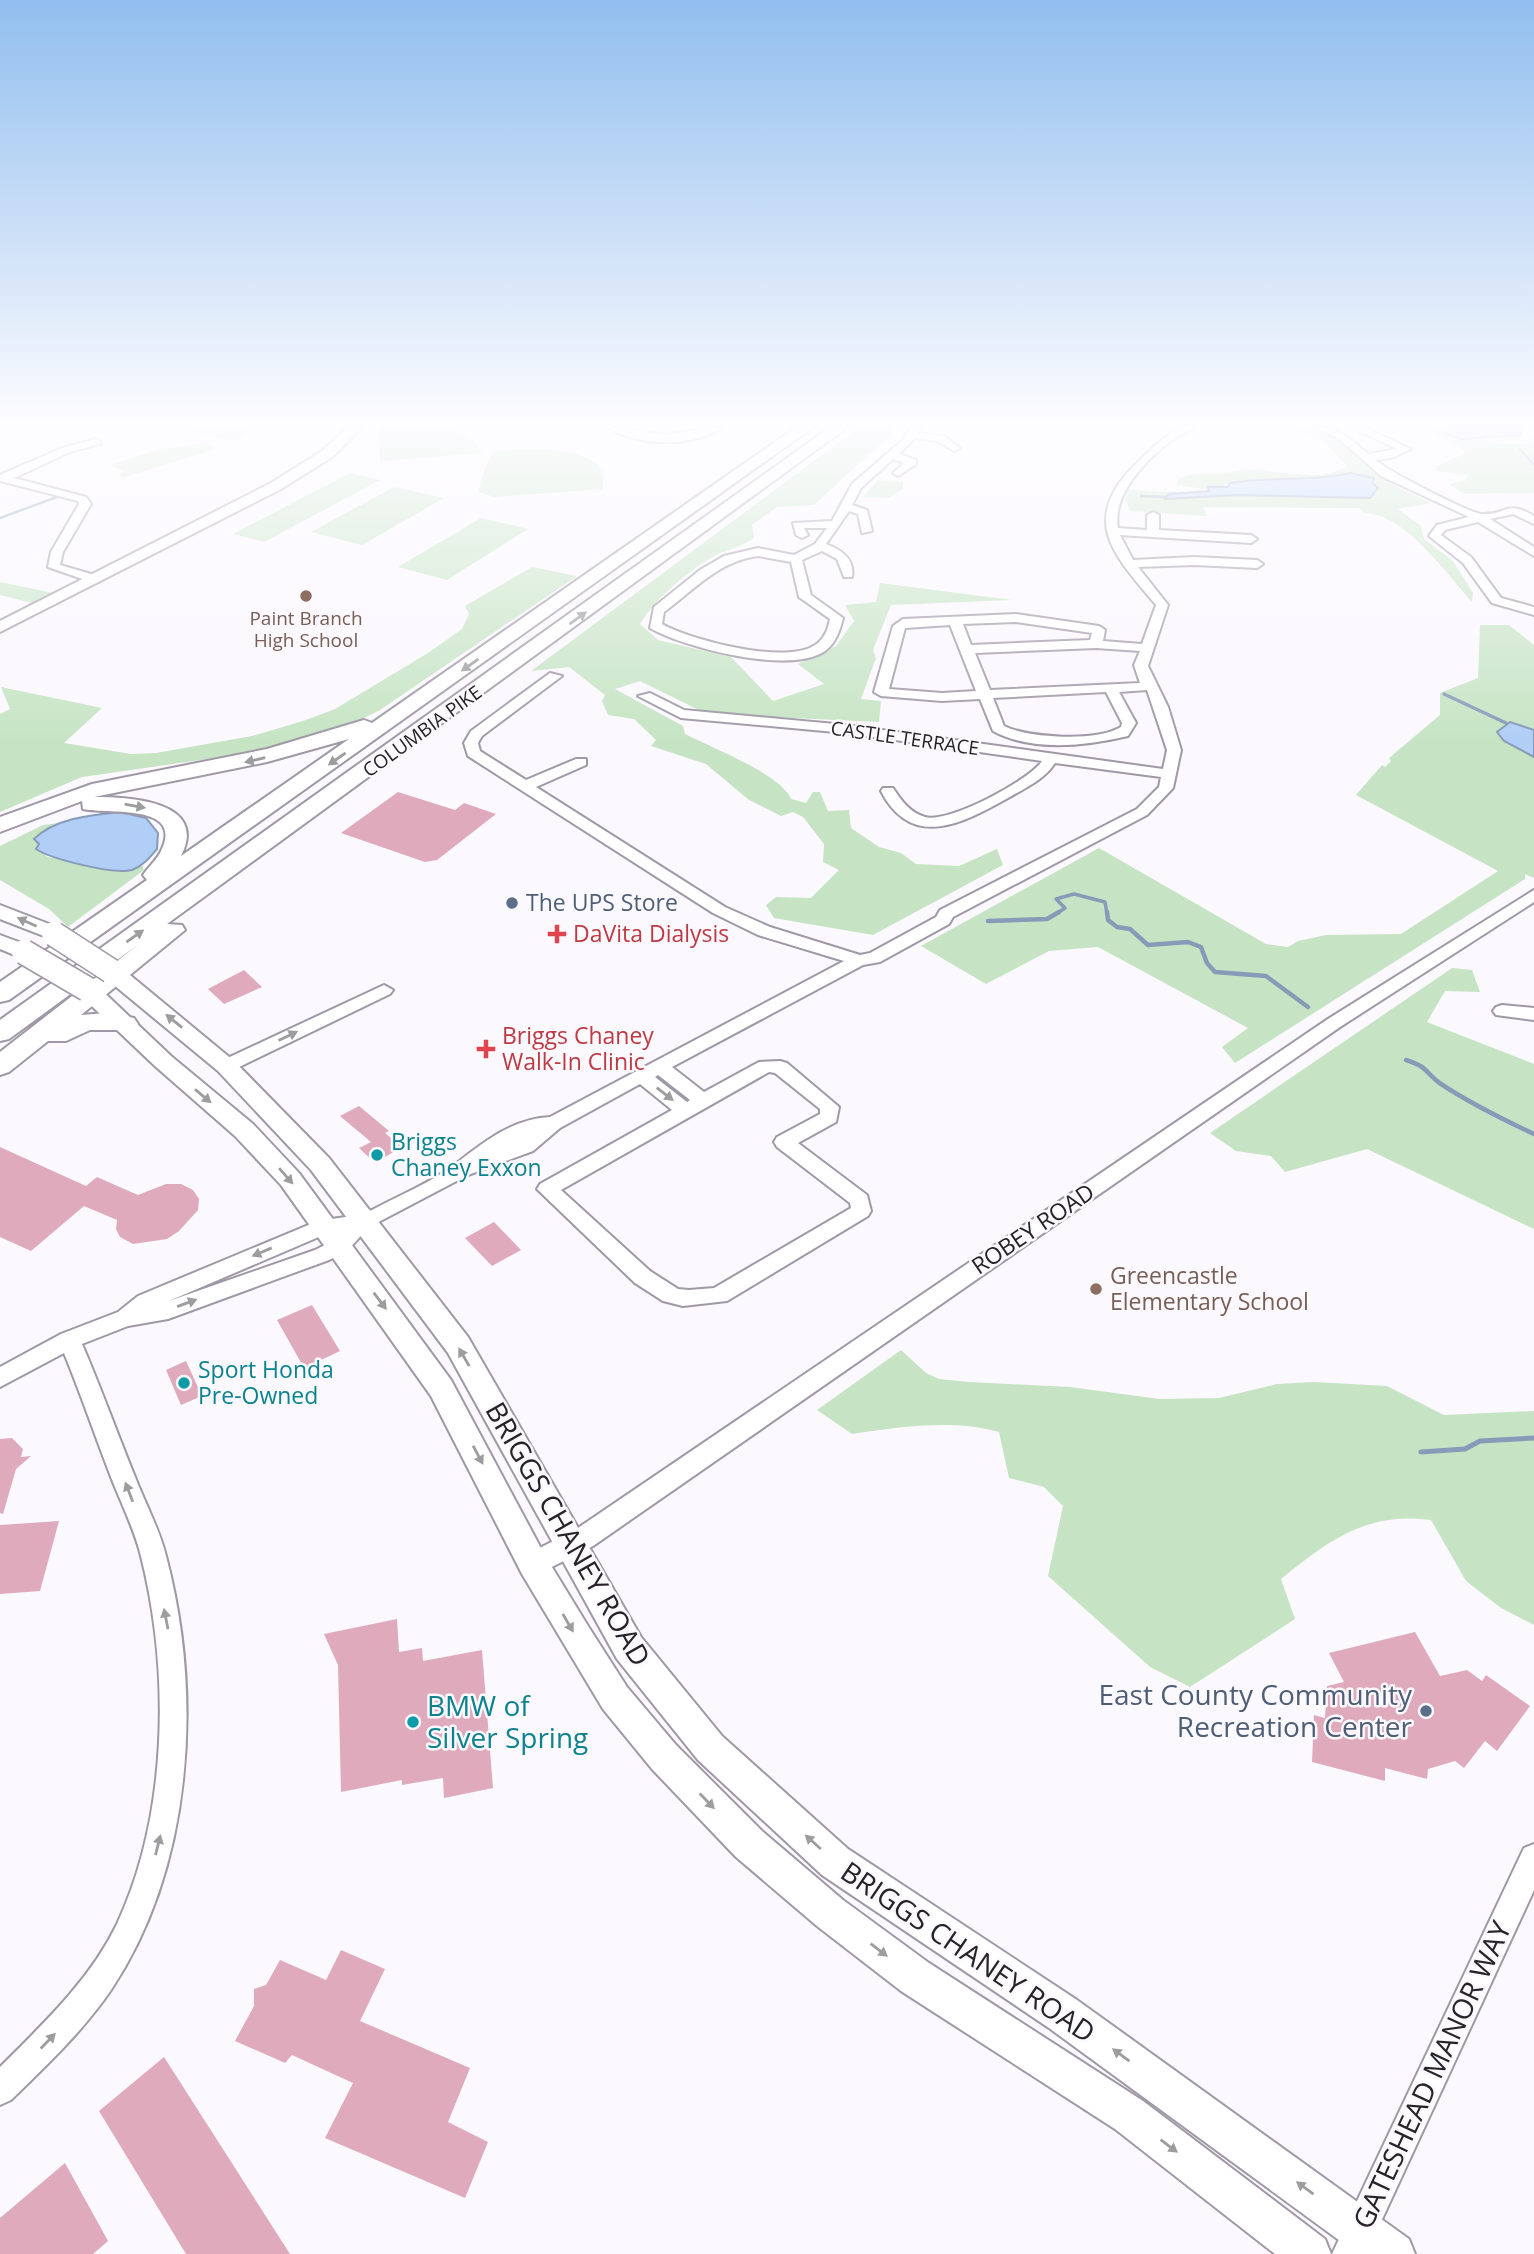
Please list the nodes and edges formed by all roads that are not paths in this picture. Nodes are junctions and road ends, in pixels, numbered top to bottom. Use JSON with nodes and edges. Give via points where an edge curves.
{"nodes":[{"id":1,"x":69,"y":531,"type":"edge"},
{"id":2,"x":188,"y":531,"type":"edge"},
{"id":3,"x":660,"y":531,"type":"edge"},
{"id":4,"x":697,"y":531,"type":"edge"},
{"id":5,"x":800,"y":531,"type":"edge"},
{"id":6,"x":831,"y":531,"type":"edge"},
{"id":7,"x":1113,"y":531,"type":"edge"},
{"id":8,"x":1117,"y":531,"type":"edge"},
{"id":9,"x":1438,"y":531,"type":"edge"},
{"id":10,"x":1501,"y":531,"type":"edge"},
{"id":11,"x":1153,"y":533,"type":"joint"},
{"id":12,"x":802,"y":535,"type":"dead end"},
{"id":13,"x":1209,"y":537,"type":"junction"},
{"id":14,"x":1251,"y":539,"type":"dead end"},
{"id":15,"x":819,"y":546,"type":"junction"},
{"id":16,"x":1534,"y":552,"type":"edge"},
{"id":17,"x":796,"y":559,"type":"junction"},
{"id":18,"x":1215,"y":562,"type":"junction"},
{"id":19,"x":1131,"y":564,"type":"junction"},
{"id":20,"x":1257,"y":564,"type":"dead end"},
{"id":21,"x":848,"y":574,"type":"dead end"},
{"id":22,"x":94,"y":579,"type":"junction"},
{"id":23,"x":1534,"y":611,"type":"edge"},
{"id":24,"x":955,"y":620,"type":"junction"},
{"id":25,"x":0,"y":627,"type":"edge"},
{"id":26,"x":1096,"y":644,"type":"junction"},
{"id":27,"x":967,"y":649,"type":"junction"},
{"id":28,"x":1146,"y":655,"type":"junction"},
{"id":29,"x":523,"y":658,"type":"junction"},
{"id":30,"x":555,"y":676,"type":"dead end"},
{"id":31,"x":1152,"y":686,"type":"junction"},
{"id":32,"x":1110,"y":687,"type":"junction"},
{"id":33,"x":433,"y":692,"type":"junction"},
{"id":34,"x":986,"y":695,"type":"junction"},
{"id":35,"x":645,"y":696,"type":"dead end"},
{"id":36,"x":1050,"y":759,"type":"junction"},
{"id":37,"x":581,"y":762,"type":"dead end"},
{"id":38,"x":1168,"y":774,"type":"junction"},
{"id":39,"x":523,"y":787,"type":"junction"},
{"id":40,"x":888,"y":791,"type":"dead end"},
{"id":41,"x":0,"y":825,"type":"edge"},
{"id":42,"x":0,"y":836,"type":"edge"},
{"id":43,"x":1534,"y":895,"type":"edge"},
{"id":44,"x":128,"y":904,"type":"junction"},
{"id":45,"x":0,"y":911,"type":"edge"},
{"id":46,"x":0,"y":942,"type":"edge"},
{"id":47,"x":853,"y":963,"type":"junction"},
{"id":48,"x":114,"y":974,"type":"junction"},
{"id":49,"x":384,"y":990,"type":"dead end"},
{"id":50,"x":90,"y":992,"type":"junction"},
{"id":51,"x":0,"y":994,"type":"edge"},
{"id":52,"x":1502,"y":1011,"type":"dead end"},
{"id":53,"x":1534,"y":1014,"type":"edge"},
{"id":54,"x":125,"y":1024,"type":"junction"},
{"id":55,"x":0,"y":1033,"type":"edge"},
{"id":56,"x":163,"y":1061,"type":"junction"},
{"id":57,"x":0,"y":1066,"type":"edge"},
{"id":58,"x":226,"y":1066,"type":"junction"},
{"id":59,"x":660,"y":1067,"type":"junction"},
{"id":60,"x":0,"y":1075,"type":"edge"},
{"id":61,"x":642,"y":1076,"type":"junction"},
{"id":62,"x":696,"y":1107,"type":"junction"},
{"id":63,"x":362,"y":1222,"type":"junction"},
{"id":64,"x":332,"y":1236,"type":"junction"},
{"id":65,"x":69,"y":1340,"type":"junction"},
{"id":66,"x":0,"y":1378,"type":"edge"},
{"id":67,"x":570,"y":1548,"type":"junction"},
{"id":68,"x":533,"y":1564,"type":"junction"},
{"id":69,"x":1534,"y":1858,"type":"edge"},
{"id":70,"x":0,"y":2089,"type":"edge"},
{"id":71,"x":1355,"y":2241,"type":"edge"},
{"id":72,"x":1310,"y":2254,"type":"edge"},
{"id":73,"x":1394,"y":2254,"type":"edge"}],
"edges":[{"from":1,"to":22,"type":"street","via":[[54,567]]},
{"from":2,"to":22,"type":"main road"},
{"from":3,"to":33,"type":"highway","name":"COLUMBIA PIKE","one_way":true},
{"from":29,"to":4,"type":"highway","name":"COLUMBIA PIKE","one_way":true},
{"from":5,"to":12,"type":"street"},
{"from":6,"to":15,"type":"street"},
{"from":7,"to":19,"type":"street","via":[[1113,540]]},
{"from":8,"to":11,"type":"street"},
{"from":9,"to":23,"type":"street","via":[[1435,536],[1469,561],[1493,600],[1507,608]]},
{"from":10,"to":16,"type":"street"},
{"from":11,"to":13,"type":"street"},
{"from":13,"to":14,"type":"street"},
{"from":13,"to":18,"type":"street"},
{"from":15,"to":17,"type":"street"},
{"from":15,"to":21,"type":"street","via":[[840,552]]},
{"from":17,"to":17,"type":"street","via":[[758,552],[716,562],[659,610],[655,625],[671,636],[773,658],[813,652],[836,630],[837,618],[805,597]]},
{"from":18,"to":19,"type":"street"},
{"from":18,"to":20,"type":"street"},
{"from":19,"to":28,"type":"street","via":[[1162,605]]},
{"from":22,"to":25,"type":"main road"},
{"from":24,"to":26,"type":"street","via":[[1016,618],[1099,630]]},
{"from":24,"to":27,"type":"street"},
{"from":24,"to":34,"type":"street","via":[[899,626],[881,692],[924,697]]},
{"from":26,"to":27,"type":"street"},
{"from":26,"to":28,"type":"street"},
{"from":27,"to":34,"type":"street"},
{"from":28,"to":31,"type":"street","via":[[1141,665]]},
{"from":29,"to":48,"type":"highway","via":[[330,815]]},
{"from":55,"to":29,"type":"highway","name":"COLUMBIA PIKE","one_way":true},
{"from":30,"to":39,"type":"street","via":[[476,734],[471,743],[473,753]]},
{"from":31,"to":32,"type":"street"},
{"from":31,"to":38,"type":"street","via":[[1174,750]]},
{"from":32,"to":34,"type":"street"},
{"from":32,"to":34,"type":"street","via":[[1129,723],[1128,729],[1114,736],[1012,736],[998,728]]},
{"from":33,"to":41,"type":"highway","one_way":true,"via":[[323,743],[102,789]]},
{"from":33,"to":44,"type":"highway","name":"COLUMBIA PIKE","one_way":true},
{"from":35,"to":36,"type":"street","name":"CASTLE TERRACE","via":[[681,715],[846,729]]},
{"from":36,"to":38,"type":"street","name":"CASTLE TERRACE"},
{"from":36,"to":40,"type":"street","via":[[1042,772],[945,822],[913,818],[894,805]]},
{"from":37,"to":39,"type":"street"},
{"from":38,"to":47,"type":"street","via":[[1166,788],[1142,812],[946,914],[943,920],[874,958]]},
{"from":39,"to":47,"type":"street","via":[[719,909],[764,931],[821,947]]},
{"from":42,"to":44,"type":"highway","one_way":true,"via":[[85,804],[114,803],[159,811],[173,821],[177,848]]},
{"from":43,"to":67,"type":"street","name":"ROBEY ROAD","via":[[1334,1023]]},
{"from":44,"to":51,"type":"highway","name":"COLUMBIA PIKE"},
{"from":48,"to":45,"type":"main road","name":"BRIGGS CHANEY ROAD","one_way":true,"bridge":true,"via":[[54,934]]},
{"from":46,"to":50,"type":"main road","name":"BRIGGS CHANEY ROAD","bridge":true},
{"from":47,"to":59,"type":"street"},
{"from":48,"to":50,"type":"highway"},
{"from":58,"to":48,"type":"main road","name":"BRIGGS CHANEY ROAD","one_way":true},
{"from":58,"to":49,"type":"street","one_way":true},
{"from":50,"to":54,"type":"main road","name":"BRIGGS CHANEY ROAD"},
{"from":50,"to":57,"type":"highway"},
{"from":52,"to":53,"type":"street"},
{"from":54,"to":56,"type":"main road","name":"BRIGGS CHANEY ROAD"},
{"from":54,"to":60,"type":"highway","via":[[105,1019],[70,1026]]},
{"from":56,"to":58,"type":"main road","via":[[198,1068]]},
{"from":56,"to":64,"type":"main road","name":"BRIGGS CHANEY ROAD","one_way":true,"via":[[244,1130],[290,1179]]},
{"from":58,"to":63,"type":"main road","name":"BRIGGS CHANEY ROAD","via":[[320,1164]]},
{"from":59,"to":61,"type":"street"},
{"from":59,"to":62,"type":"street"},
{"from":61,"to":62,"type":"street","one_way":true},
{"from":61,"to":63,"type":"street","via":[[553,1123],[548,1134],[486,1166],[460,1171]]},
{"from":62,"to":62,"type":"street","via":[[547,1189],[650,1282],[671,1295],[695,1299],[719,1295],[861,1211],[860,1200],[784,1143],[830,1117],[830,1107],[780,1067],[766,1066]]},
{"from":63,"to":64,"type":"street"},
{"from":67,"to":63,"type":"main road","name":"BRIGGS CHANEY ROAD","one_way":true,"via":[[458,1345]]},
{"from":64,"to":65,"type":"street","via":[[146,1302],[126,1318]]},
{"from":64,"to":68,"type":"main road","name":"BRIGGS CHANEY ROAD","one_way":true,"via":[[441,1388]]},
{"from":65,"to":66,"type":"street"},
{"from":70,"to":65,"type":"street","one_way":true,"via":[[102,1979],[134,1921],[161,1834],[173,1718],[169,1639],[154,1555]]},
{"from":67,"to":68,"type":"street","name":"ROBEY ROAD"},
{"from":71,"to":67,"type":"main road","name":"BRIGGS CHANEY ROAD","one_way":true,"via":[[1063,2014],[835,1862],[710,1748],[629,1648]]},
{"from":68,"to":72,"type":"main road","name":"BRIGGS CHANEY ROAD","one_way":true,"via":[[615,1698],[664,1757],[749,1844],[915,1977],[1129,2115]]},
{"from":69,"to":71,"type":"street","name":"GATESHEAD MANOR WAY"},
{"from":71,"to":73,"type":"main road","name":"BRIGGS CHANEY ROAD"}]}
